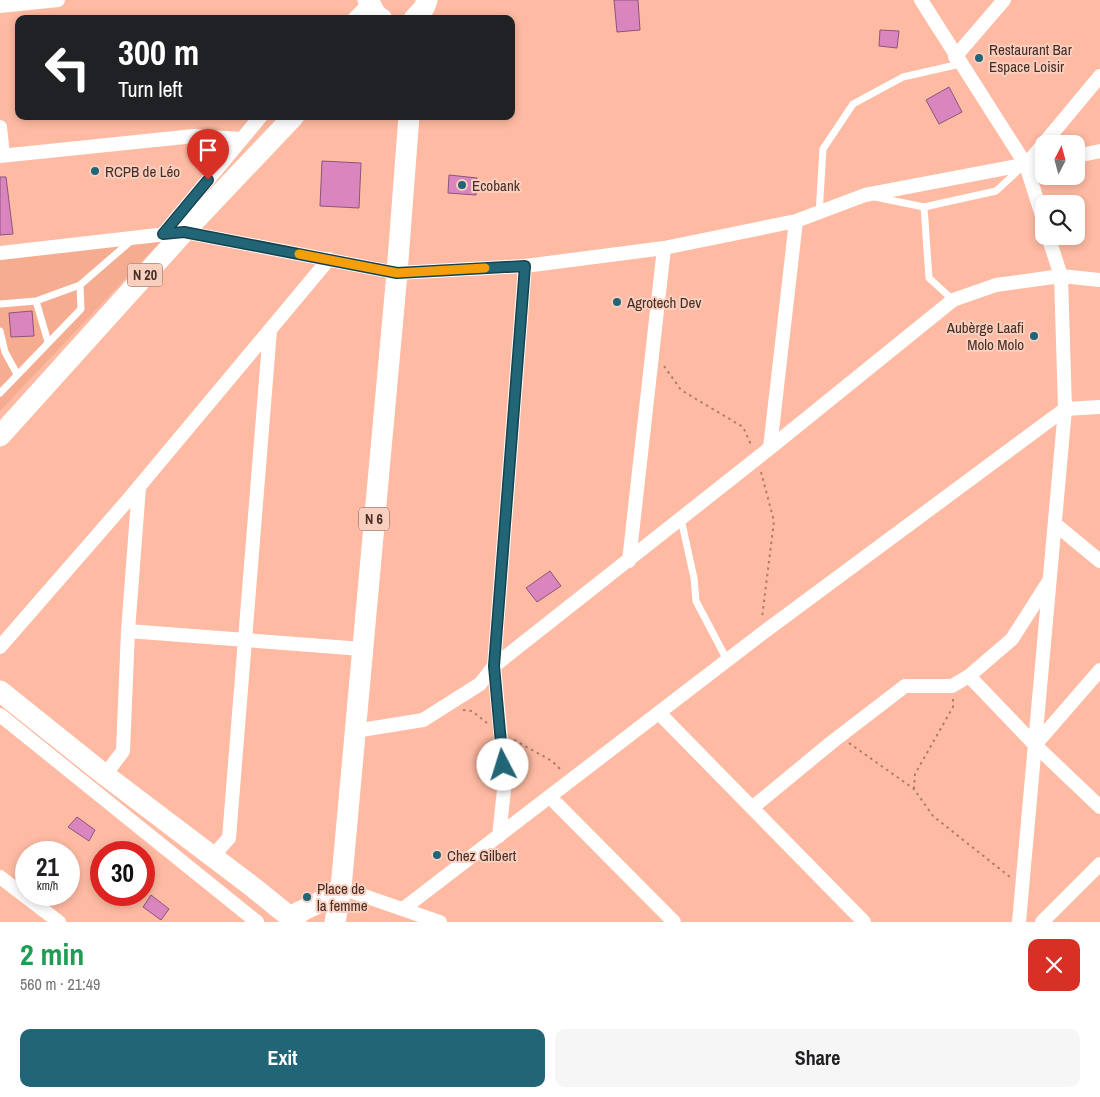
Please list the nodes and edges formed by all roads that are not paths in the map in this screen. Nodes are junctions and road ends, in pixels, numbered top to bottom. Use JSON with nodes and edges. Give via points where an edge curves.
{"nodes":[{"id":1,"x":58,"y":0,"type":"edge"},
{"id":2,"x":921,"y":0,"type":"edge"},
{"id":3,"x":1004,"y":0,"type":"edge"},
{"id":4,"x":0,"y":6,"type":"edge"},
{"id":5,"x":958,"y":60,"type":"junction"},
{"id":6,"x":1100,"y":76,"type":"edge"},
{"id":7,"x":258,"y":120,"type":"edge"},
{"id":8,"x":290,"y":120,"type":"edge"},
{"id":9,"x":409,"y":120,"type":"edge"},
{"id":10,"x":0,"y":127,"type":"edge"},
{"id":11,"x":241,"y":139,"type":"junction"},
{"id":12,"x":1100,"y":152,"type":"edge"},
{"id":13,"x":1085,"y":154,"type":"edge"},
{"id":14,"x":2,"y":156,"type":"edge"},
{"id":15,"x":1035,"y":162,"type":"edge"},
{"id":16,"x":1026,"y":164,"type":"junction"},
{"id":17,"x":865,"y":195,"type":"junction"},
{"id":18,"x":1036,"y":195,"type":"edge"},
{"id":19,"x":924,"y":206,"type":"junction"},
{"id":20,"x":819,"y":214,"type":"junction"},
{"id":21,"x":796,"y":222,"type":"junction"},
{"id":22,"x":174,"y":233,"type":"junction"},
{"id":23,"x":135,"y":237,"type":"junction"},
{"id":24,"x":1051,"y":245,"type":"edge"},
{"id":25,"x":664,"y":248,"type":"junction"},
{"id":26,"x":0,"y":253,"type":"edge"},
{"id":27,"x":329,"y":259,"type":"junction"},
{"id":28,"x":525,"y":266,"type":"junction"},
{"id":29,"x":397,"y":273,"type":"junction"},
{"id":30,"x":1061,"y":276,"type":"junction"},
{"id":31,"x":1100,"y":280,"type":"edge"},
{"id":32,"x":80,"y":285,"type":"junction"},
{"id":33,"x":953,"y":300,"type":"junction"},
{"id":34,"x":36,"y":301,"type":"junction"},
{"id":35,"x":0,"y":304,"type":"edge"},
{"id":36,"x":270,"y":330,"type":"junction"},
{"id":37,"x":0,"y":331,"type":"edge"},
{"id":38,"x":48,"y":342,"type":"junction"},
{"id":39,"x":3,"y":352,"type":"edge"},
{"id":40,"x":17,"y":374,"type":"junction"},
{"id":41,"x":0,"y":393,"type":"edge"},
{"id":42,"x":1100,"y":406,"type":"edge"},
{"id":43,"x":1065,"y":409,"type":"junction"},
{"id":44,"x":0,"y":436,"type":"edge"},
{"id":45,"x":770,"y":448,"type":"junction"},
{"id":46,"x":139,"y":486,"type":"junction"},
{"id":47,"x":681,"y":518,"type":"junction"},
{"id":48,"x":1055,"y":524,"type":"junction"},
{"id":49,"x":629,"y":560,"type":"junction"},
{"id":50,"x":1100,"y":561,"type":"edge"},
{"id":51,"x":1050,"y":581,"type":"junction"},
{"id":52,"x":128,"y":630,"type":"junction"},
{"id":53,"x":245,"y":640,"type":"junction"},
{"id":54,"x":0,"y":647,"type":"edge"},
{"id":55,"x":362,"y":649,"type":"junction"},
{"id":56,"x":727,"y":660,"type":"junction"},
{"id":57,"x":494,"y":666,"type":"junction"},
{"id":58,"x":1100,"y":670,"type":"edge"},
{"id":59,"x":969,"y":676,"type":"junction"},
{"id":60,"x":0,"y":691,"type":"edge"},
{"id":61,"x":659,"y":713,"type":"junction"},
{"id":62,"x":0,"y":715,"type":"edge"},
{"id":63,"x":355,"y":730,"type":"junction"},
{"id":64,"x":1035,"y":745,"type":"junction"},
{"id":65,"x":105,"y":775,"type":"junction"},
{"id":66,"x":550,"y":797,"type":"junction"},
{"id":67,"x":1100,"y":807,"type":"edge"},
{"id":68,"x":752,"y":808,"type":"junction"},
{"id":69,"x":499,"y":836,"type":"junction"},
{"id":70,"x":212,"y":857,"type":"junction"},
{"id":71,"x":1100,"y":864,"type":"edge"},
{"id":72,"x":0,"y":877,"type":"edge"},
{"id":73,"x":341,"y":888,"type":"junction"},
{"id":74,"x":403,"y":909,"type":"junction"},
{"id":75,"x":292,"y":920,"type":"edge"},
{"id":76,"x":59,"y":922,"type":"edge"},
{"id":77,"x":257,"y":922,"type":"edge"},
{"id":78,"x":335,"y":922,"type":"edge"},
{"id":79,"x":440,"y":922,"type":"edge"},
{"id":80,"x":674,"y":922,"type":"edge"},
{"id":81,"x":864,"y":922,"type":"edge"},
{"id":82,"x":1019,"y":922,"type":"edge"},
{"id":83,"x":1042,"y":922,"type":"edge"}],
"edges":[{"from":1,"to":4,"type":"street"},
{"from":2,"to":5,"type":"street"},
{"from":3,"to":5,"type":"street"},
{"from":5,"to":16,"type":"street"},
{"from":5,"to":20,"type":"lane","via":[[904,77],[853,104],[823,150]]},
{"from":6,"to":16,"type":"street"},
{"from":7,"to":11,"type":"street"},
{"from":8,"to":22,"type":"main road","number":"N 20"},
{"from":9,"to":29,"type":"main road","number":"N 6"},
{"from":10,"to":14,"type":"street"},
{"from":11,"to":14,"type":"street","via":[[194,136]]},
{"from":11,"to":22,"type":"street"},
{"from":12,"to":13,"type":"street"},
{"from":15,"to":16,"type":"street"},
{"from":16,"to":17,"type":"street"},
{"from":16,"to":18,"type":"street"},
{"from":16,"to":19,"type":"lane","via":[[996,190]]},
{"from":17,"to":19,"type":"lane"},
{"from":17,"to":20,"type":"street"},
{"from":19,"to":33,"type":"lane","via":[[929,278]]},
{"from":20,"to":21,"type":"street"},
{"from":21,"to":25,"type":"street"},
{"from":21,"to":45,"type":"street"},
{"from":22,"to":23,"type":"street"},
{"from":22,"to":27,"type":"street"},
{"from":22,"to":44,"type":"main road","number":"N 20"},
{"from":23,"to":26,"type":"street"},
{"from":23,"to":32,"type":"lane"},
{"from":24,"to":30,"type":"street"},
{"from":25,"to":28,"type":"street"},
{"from":25,"to":49,"type":"street"},
{"from":27,"to":29,"type":"street"},
{"from":27,"to":36,"type":"street"},
{"from":28,"to":29,"type":"street"},
{"from":28,"to":57,"type":"street"},
{"from":29,"to":55,"type":"main road","number":"N 6"},
{"from":30,"to":31,"type":"street"},
{"from":30,"to":33,"type":"street","via":[[996,285]]},
{"from":30,"to":43,"type":"street"},
{"from":32,"to":34,"type":"lane"},
{"from":32,"to":38,"type":"lane","via":[[81,309]]},
{"from":33,"to":45,"type":"street"},
{"from":34,"to":35,"type":"lane"},
{"from":34,"to":38,"type":"lane"},
{"from":36,"to":46,"type":"street"},
{"from":36,"to":53,"type":"street"},
{"from":37,"to":39,"type":"lane"},
{"from":38,"to":40,"type":"lane"},
{"from":39,"to":40,"type":"lane"},
{"from":40,"to":41,"type":"lane"},
{"from":42,"to":43,"type":"street"},
{"from":43,"to":48,"type":"street"},
{"from":43,"to":56,"type":"street"},
{"from":45,"to":47,"type":"street"},
{"from":46,"to":52,"type":"street"},
{"from":46,"to":54,"type":"street"},
{"from":47,"to":49,"type":"street"},
{"from":47,"to":56,"type":"lane","via":[[696,600]]},
{"from":48,"to":50,"type":"street"},
{"from":48,"to":51,"type":"street"},
{"from":49,"to":57,"type":"street"},
{"from":51,"to":59,"type":"street","via":[[1012,639]]},
{"from":51,"to":64,"type":"street"},
{"from":52,"to":53,"type":"street"},
{"from":52,"to":65,"type":"street","via":[[123,751]]},
{"from":53,"to":55,"type":"street"},
{"from":53,"to":70,"type":"street","via":[[229,838]]},
{"from":55,"to":63,"type":"main road","number":"N 6"},
{"from":56,"to":61,"type":"street"},
{"from":57,"to":63,"type":"street","via":[[480,684],[423,720]]},
{"from":57,"to":69,"type":"street","via":[[505,781]]},
{"from":58,"to":64,"type":"street"},
{"from":59,"to":64,"type":"street"},
{"from":59,"to":68,"type":"street","via":[[952,686],[905,686]]},
{"from":60,"to":65,"type":"main road"},
{"from":61,"to":66,"type":"street"},
{"from":61,"to":68,"type":"street"},
{"from":62,"to":77,"type":"street"},
{"from":63,"to":73,"type":"main road","number":"N 6"},
{"from":64,"to":67,"type":"street"},
{"from":64,"to":82,"type":"street"},
{"from":65,"to":70,"type":"main road"},
{"from":66,"to":69,"type":"street"},
{"from":66,"to":80,"type":"street"},
{"from":68,"to":81,"type":"street"},
{"from":69,"to":74,"type":"street"},
{"from":70,"to":75,"type":"main road"},
{"from":71,"to":83,"type":"street"},
{"from":72,"to":76,"type":"street"},
{"from":73,"to":74,"type":"street"},
{"from":73,"to":75,"type":"main road"},
{"from":73,"to":78,"type":"main road","number":"N 6"},
{"from":74,"to":79,"type":"street"}]}
